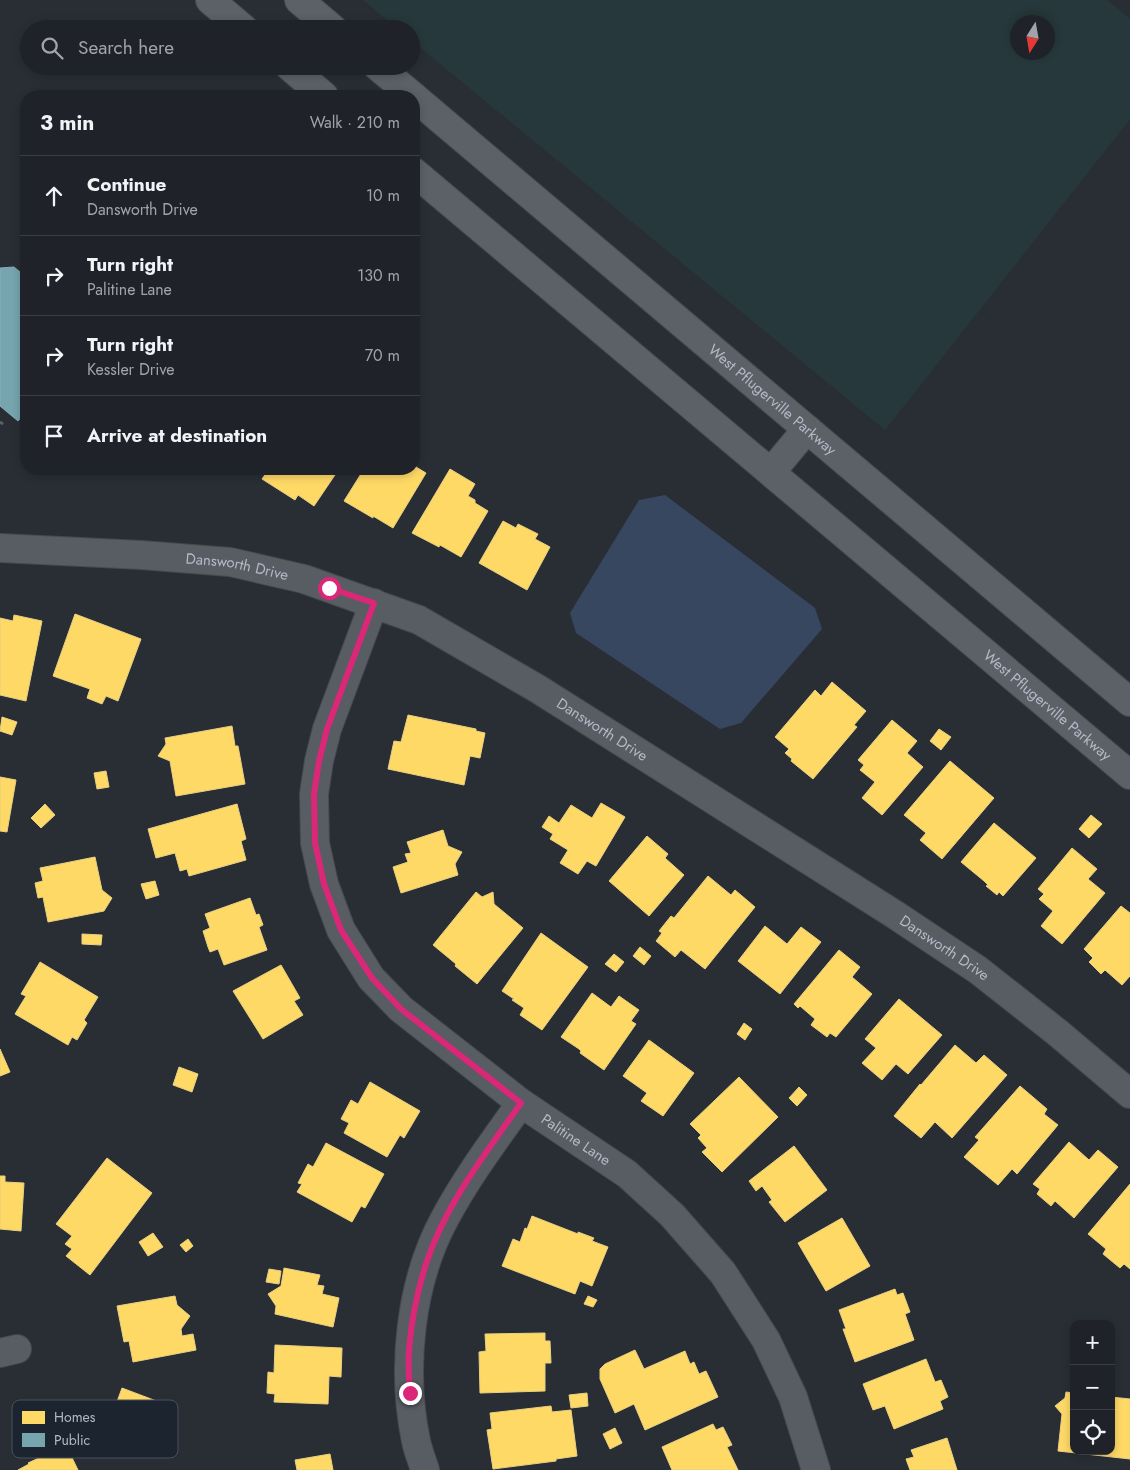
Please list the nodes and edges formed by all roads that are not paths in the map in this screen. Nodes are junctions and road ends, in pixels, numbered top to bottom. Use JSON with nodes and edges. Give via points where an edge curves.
{"nodes":[{"id":1,"x":210,"y":0,"type":"edge"},
{"id":2,"x":298,"y":0,"type":"edge"},
{"id":3,"x":233,"y":20,"type":"edge"},
{"id":4,"x":322,"y":20,"type":"edge"},
{"id":5,"x":299,"y":75,"type":"edge"},
{"id":6,"x":387,"y":75,"type":"edge"},
{"id":7,"x":317,"y":90,"type":"edge"},
{"id":8,"x":405,"y":90,"type":"edge"},
{"id":9,"x":420,"y":103,"type":"edge"},
{"id":10,"x":420,"y":177,"type":"edge"},
{"id":11,"x":807,"y":429,"type":"junction"},
{"id":12,"x":771,"y":472,"type":"junction"},
{"id":13,"x":0,"y":548,"type":"edge"},
{"id":14,"x":374,"y":603,"type":"junction"},
{"id":15,"x":1130,"y":702,"type":"edge"},
{"id":16,"x":1130,"y":774,"type":"edge"},
{"id":17,"x":1130,"y":1094,"type":"edge"},
{"id":18,"x":521,"y":1103,"type":"junction"},
{"id":19,"x":425,"y":1470,"type":"edge"},
{"id":20,"x":816,"y":1470,"type":"edge"}],
"edges":[{"from":1,"to":3,"type":"main road"},
{"from":2,"to":4,"type":"main road"},
{"from":5,"to":7,"type":"main road"},
{"from":6,"to":8,"type":"main road","name":"West Pflugerville Parkway"},
{"from":9,"to":11,"type":"main road","name":"West Pflugerville Parkway"},
{"from":10,"to":12,"type":"main road","name":"West Pflugerville Parkway"},
{"from":11,"to":12,"type":"main road"},
{"from":11,"to":15,"type":"main road","name":"West Pflugerville Parkway"},
{"from":12,"to":16,"type":"main road","name":"West Pflugerville Parkway"},
{"from":13,"to":14,"type":"street","name":"Dansworth Drive","via":[[230,562],[304,579]]},
{"from":14,"to":17,"type":"street","name":"Dansworth Drive","via":[[419,620],[538,689],[894,914],[978,970]]},
{"from":14,"to":18,"type":"street","name":"Palitine Lane","via":[[327,729],[319,761],[314,794],[315,843],[324,884],[341,930],[372,978],[401,1009]]},
{"from":18,"to":19,"type":"street","via":[[468,1178],[444,1220],[426,1264],[415,1304],[409,1352],[410,1393],[416,1441]]},
{"from":18,"to":20,"type":"street","name":"Palitine Lane","via":[[627,1174],[672,1215],[723,1273],[770,1348],[793,1397]]}]}
